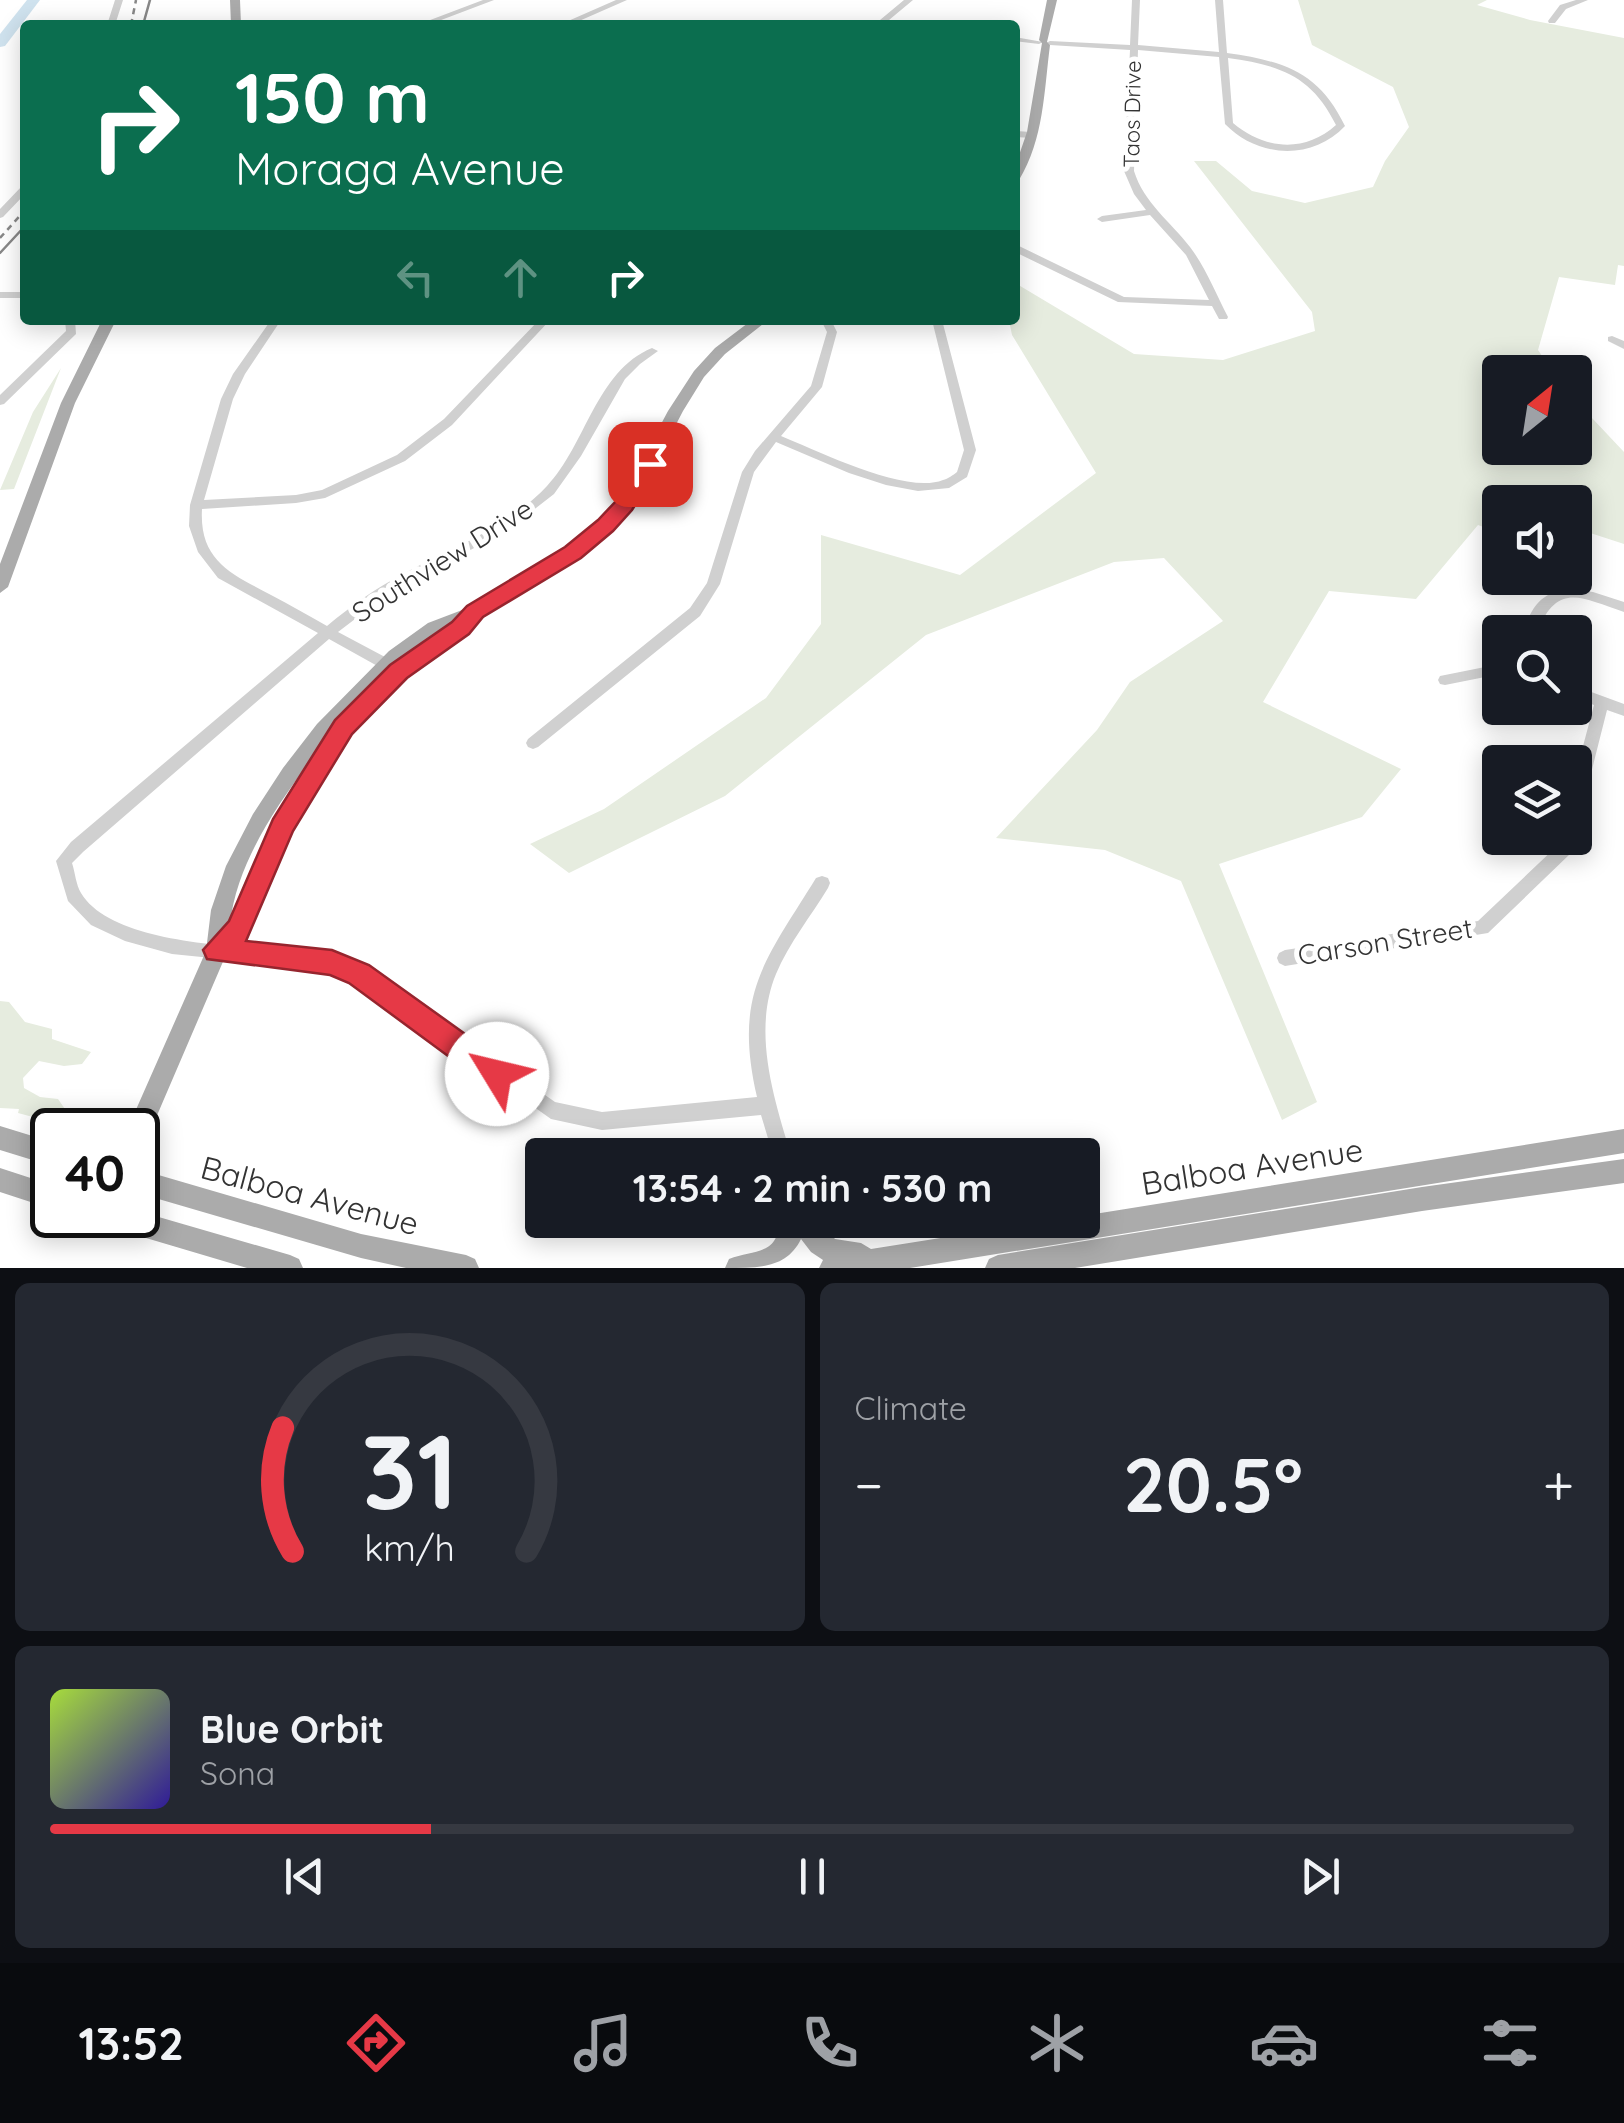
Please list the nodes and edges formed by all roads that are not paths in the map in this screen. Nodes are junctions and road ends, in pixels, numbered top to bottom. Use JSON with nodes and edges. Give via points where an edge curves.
{"nodes":[{"id":1,"x":490,"y":0,"type":"edge"},
{"id":2,"x":623,"y":0,"type":"edge"},
{"id":3,"x":909,"y":0,"type":"edge"},
{"id":4,"x":1052,"y":0,"type":"edge"},
{"id":5,"x":1136,"y":0,"type":"edge"},
{"id":6,"x":1220,"y":0,"type":"edge"},
{"id":7,"x":1584,"y":0,"type":"edge"},
{"id":8,"x":435,"y":20,"type":"edge"},
{"id":9,"x":575,"y":20,"type":"edge"},
{"id":10,"x":884,"y":20,"type":"edge"},
{"id":11,"x":1552,"y":21,"type":"dead end"},
{"id":12,"x":1020,"y":40,"type":"edge"},
{"id":13,"x":1044,"y":43,"type":"junction"},
{"id":14,"x":1133,"y":50,"type":"junction"},
{"id":15,"x":1223,"y":57,"type":"junction"},
{"id":16,"x":1020,"y":134,"type":"edge"},
{"id":17,"x":1031,"y":135,"type":"junction"},
{"id":18,"x":1020,"y":168,"type":"edge"},
{"id":19,"x":20,"y":193,"type":"edge"},
{"id":20,"x":1152,"y":212,"type":"junction"},
{"id":21,"x":0,"y":215,"type":"edge"},
{"id":22,"x":1102,"y":218,"type":"dead end"},
{"id":23,"x":1020,"y":250,"type":"edge"},
{"id":24,"x":1216,"y":304,"type":"junction"},
{"id":25,"x":1223,"y":318,"type":"dead end"},
{"id":26,"x":71,"y":325,"type":"edge"},
{"id":27,"x":106,"y":325,"type":"edge"},
{"id":28,"x":273,"y":325,"type":"edge"},
{"id":29,"x":540,"y":325,"type":"edge"},
{"id":30,"x":755,"y":325,"type":"edge"},
{"id":31,"x":828,"y":325,"type":"edge"},
{"id":32,"x":938,"y":325,"type":"edge"},
{"id":33,"x":1612,"y":339,"type":"dead end"},
{"id":34,"x":1624,"y":346,"type":"edge"},
{"id":35,"x":652,"y":351,"type":"dead end"},
{"id":36,"x":0,"y":401,"type":"edge"},
{"id":37,"x":774,"y":437,"type":"junction"},
{"id":38,"x":196,"y":505,"type":"junction"},
{"id":39,"x":0,"y":587,"type":"edge"},
{"id":40,"x":1624,"y":607,"type":"edge"},
{"id":41,"x":1535,"y":615,"type":"edge"},
{"id":42,"x":330,"y":633,"type":"junction"},
{"id":43,"x":392,"y":667,"type":"junction"},
{"id":44,"x":1482,"y":673,"type":"edge"},
{"id":45,"x":1446,"y":680,"type":"dead end"},
{"id":46,"x":1592,"y":698,"type":"edge"},
{"id":47,"x":1602,"y":702,"type":"junction"},
{"id":48,"x":1624,"y":710,"type":"edge"},
{"id":49,"x":534,"y":743,"type":"dead end"},
{"id":50,"x":1591,"y":745,"type":"edge"},
{"id":51,"x":1558,"y":855,"type":"edge"},
{"id":52,"x":822,"y":883,"type":"dead end"},
{"id":53,"x":217,"y":950,"type":"junction"},
{"id":54,"x":1285,"y":958,"type":"dead end"},
{"id":55,"x":768,"y":1105,"type":"junction"},
{"id":56,"x":149,"y":1108,"type":"edge"},
{"id":57,"x":0,"y":1138,"type":"edge"},
{"id":58,"x":777,"y":1138,"type":"edge"},
{"id":59,"x":1624,"y":1142,"type":"edge"},
{"id":60,"x":30,"y":1147,"type":"edge"},
{"id":61,"x":1624,"y":1172,"type":"edge"},
{"id":62,"x":0,"y":1180,"type":"edge"},
{"id":63,"x":160,"y":1187,"type":"edge"},
{"id":64,"x":30,"y":1189,"type":"edge"},
{"id":65,"x":160,"y":1230,"type":"edge"},
{"id":66,"x":790,"y":1238,"type":"edge"},
{"id":67,"x":814,"y":1238,"type":"edge"},
{"id":68,"x":951,"y":1248,"type":"junction"},
{"id":69,"x":290,"y":1268,"type":"edge"},
{"id":70,"x":466,"y":1268,"type":"edge"},
{"id":71,"x":738,"y":1268,"type":"edge"},
{"id":72,"x":832,"y":1268,"type":"edge"},
{"id":73,"x":998,"y":1268,"type":"edge"}],
"edges":[{"from":1,"to":8,"type":"street"},
{"from":2,"to":9,"type":"street"},
{"from":3,"to":10,"type":"street"},
{"from":4,"to":13,"type":"main road"},
{"from":5,"to":14,"type":"street","name":"Taos Drive"},
{"from":6,"to":15,"type":"street"},
{"from":7,"to":11,"type":"street"},
{"from":12,"to":13,"type":"street"},
{"from":13,"to":14,"type":"street"},
{"from":13,"to":17,"type":"main road"},
{"from":14,"to":15,"type":"street"},
{"from":14,"to":20,"type":"street","name":"Taos Drive","via":[[1129,171]]},
{"from":15,"to":15,"type":"street","via":[[1228,123],[1238,134],[1274,148],[1306,146],[1342,126],[1328,98],[1290,69]]},
{"from":16,"to":17,"type":"street"},
{"from":17,"to":18,"type":"main road"},
{"from":19,"to":21,"type":"street"},
{"from":20,"to":22,"type":"street"},
{"from":20,"to":24,"type":"street","name":"Taos Drive","via":[[1188,251]]},
{"from":23,"to":24,"type":"street","via":[[1122,300]]},
{"from":24,"to":25,"type":"street","name":"Taos Drive"},
{"from":26,"to":36,"type":"street","via":[[72,332]]},
{"from":27,"to":39,"type":"main road","via":[[68,402]]},
{"from":28,"to":38,"type":"street","via":[[228,399]]},
{"from":29,"to":38,"type":"street","via":[[448,422],[400,458],[325,494]]},
{"from":30,"to":43,"type":"main road","via":[[696,378],[650,464],[605,526],[460,628]]},
{"from":31,"to":37,"type":"street","via":[[816,387]]},
{"from":32,"to":37,"type":"street","via":[[970,450],[965,472],[949,486],[907,488]]},
{"from":33,"to":34,"type":"street"},
{"from":35,"to":42,"type":"street","name":"Southview Drive","via":[[611,392],[552,489],[508,525],[374,597]]},
{"from":37,"to":49,"type":"street","via":[[748,472],[713,584],[695,612]]},
{"from":38,"to":42,"type":"street","via":[[202,552],[223,575]]},
{"from":40,"to":41,"type":"street","via":[[1586,594],[1553,596]]},
{"from":42,"to":43,"type":"street"},
{"from":42,"to":53,"type":"street","name":"Southview Drive","via":[[64,860],[82,906],[102,925],[176,947]]},
{"from":43,"to":53,"type":"main road","via":[[302,790],[239,929]]},
{"from":44,"to":45,"type":"street"},
{"from":46,"to":47,"type":"street"},
{"from":47,"to":48,"type":"street"},
{"from":47,"to":50,"type":"street"},
{"from":51,"to":54,"type":"street","name":"Carson Street","via":[[1482,928]]},
{"from":52,"to":55,"type":"street","via":[[766,977],[758,1030]]},
{"from":53,"to":55,"type":"street","via":[[332,962],[359,974],[551,1110],[602,1121]]},
{"from":53,"to":56,"type":"main road"},
{"from":55,"to":58,"type":"street"},
{"from":57,"to":60,"type":"main road"},
{"from":59,"to":68,"type":"main road","name":"Balboa Avenue"},
{"from":61,"to":73,"type":"main road","name":"Balboa Avenue"},
{"from":62,"to":64,"type":"main road"},
{"from":63,"to":70,"type":"main road","name":"Balboa Avenue"},
{"from":65,"to":69,"type":"main road"},
{"from":66,"to":71,"type":"main road","via":[[780,1255]]},
{"from":67,"to":68,"type":"main road","via":[[837,1254],[856,1256]]},
{"from":68,"to":72,"type":"main road","name":"Balboa Avenue"}]}
